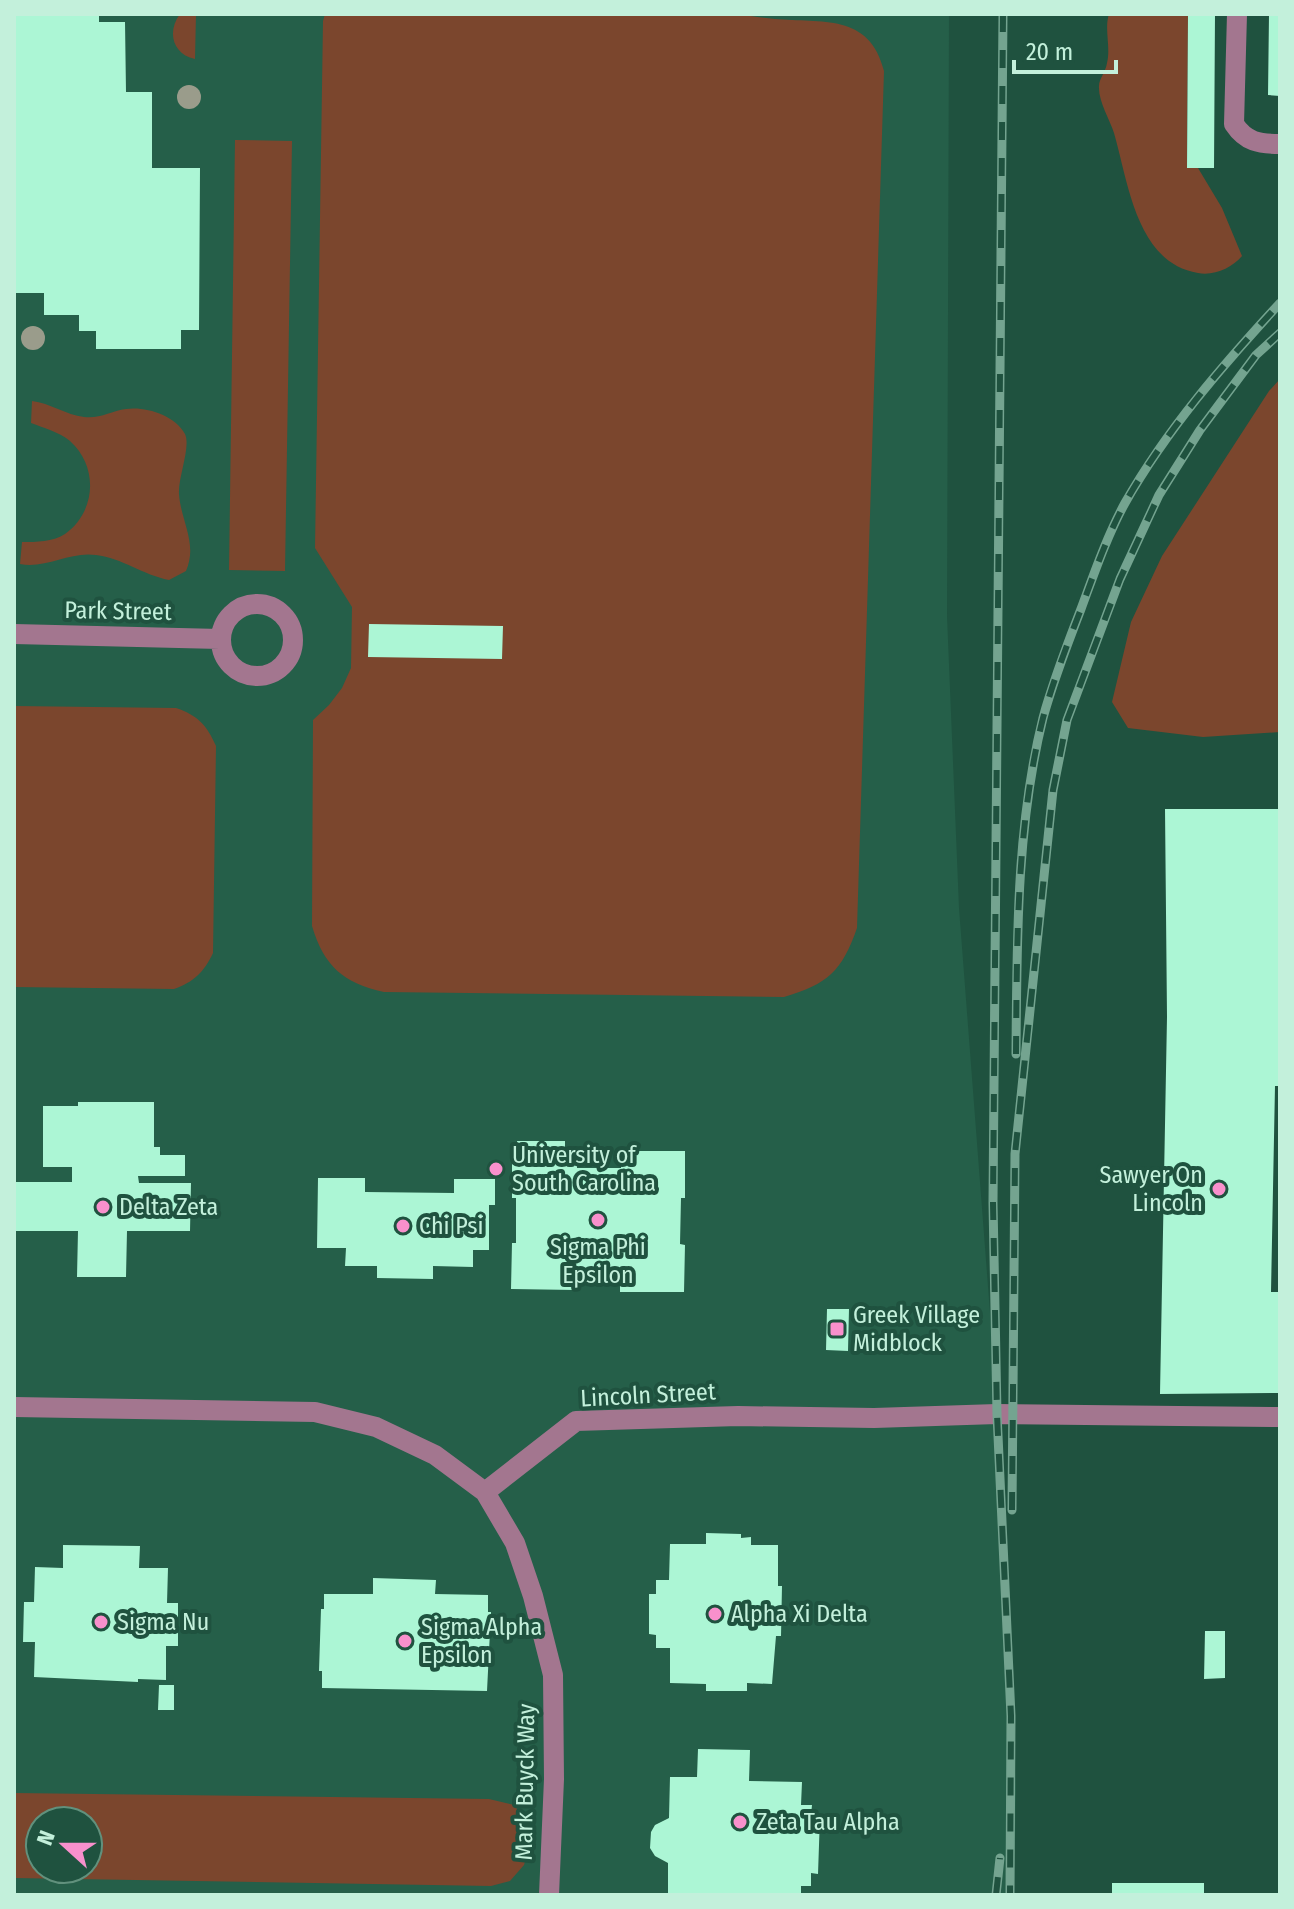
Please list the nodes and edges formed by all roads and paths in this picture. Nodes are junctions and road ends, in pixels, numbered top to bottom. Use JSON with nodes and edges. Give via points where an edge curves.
{"nodes":[{"id":1,"x":1237,"y":14,"type":"edge"},
{"id":2,"x":1280,"y":144,"type":"edge"},
{"id":3,"x":14,"y":634,"type":"edge"},
{"id":4,"x":220,"y":639,"type":"dead end"},
{"id":5,"x":14,"y":1407,"type":"edge"},
{"id":6,"x":1280,"y":1417,"type":"edge"},
{"id":7,"x":485,"y":1492,"type":"junction"},
{"id":8,"x":549,"y":1895,"type":"edge"}],
"edges":[{"from":1,"to":2,"type":"street","via":[[1234,124],[1257,144]]},
{"from":3,"to":4,"type":"street","name":"Park Street"},
{"from":5,"to":7,"type":"street","via":[[315,1412],[376,1427],[435,1455]]},
{"from":6,"to":7,"type":"street","name":"Lincoln Street","via":[[997,1414],[576,1421]]},
{"from":7,"to":8,"type":"street","name":"Mark Buyck Way","via":[[515,1543],[553,1675]]}]}
